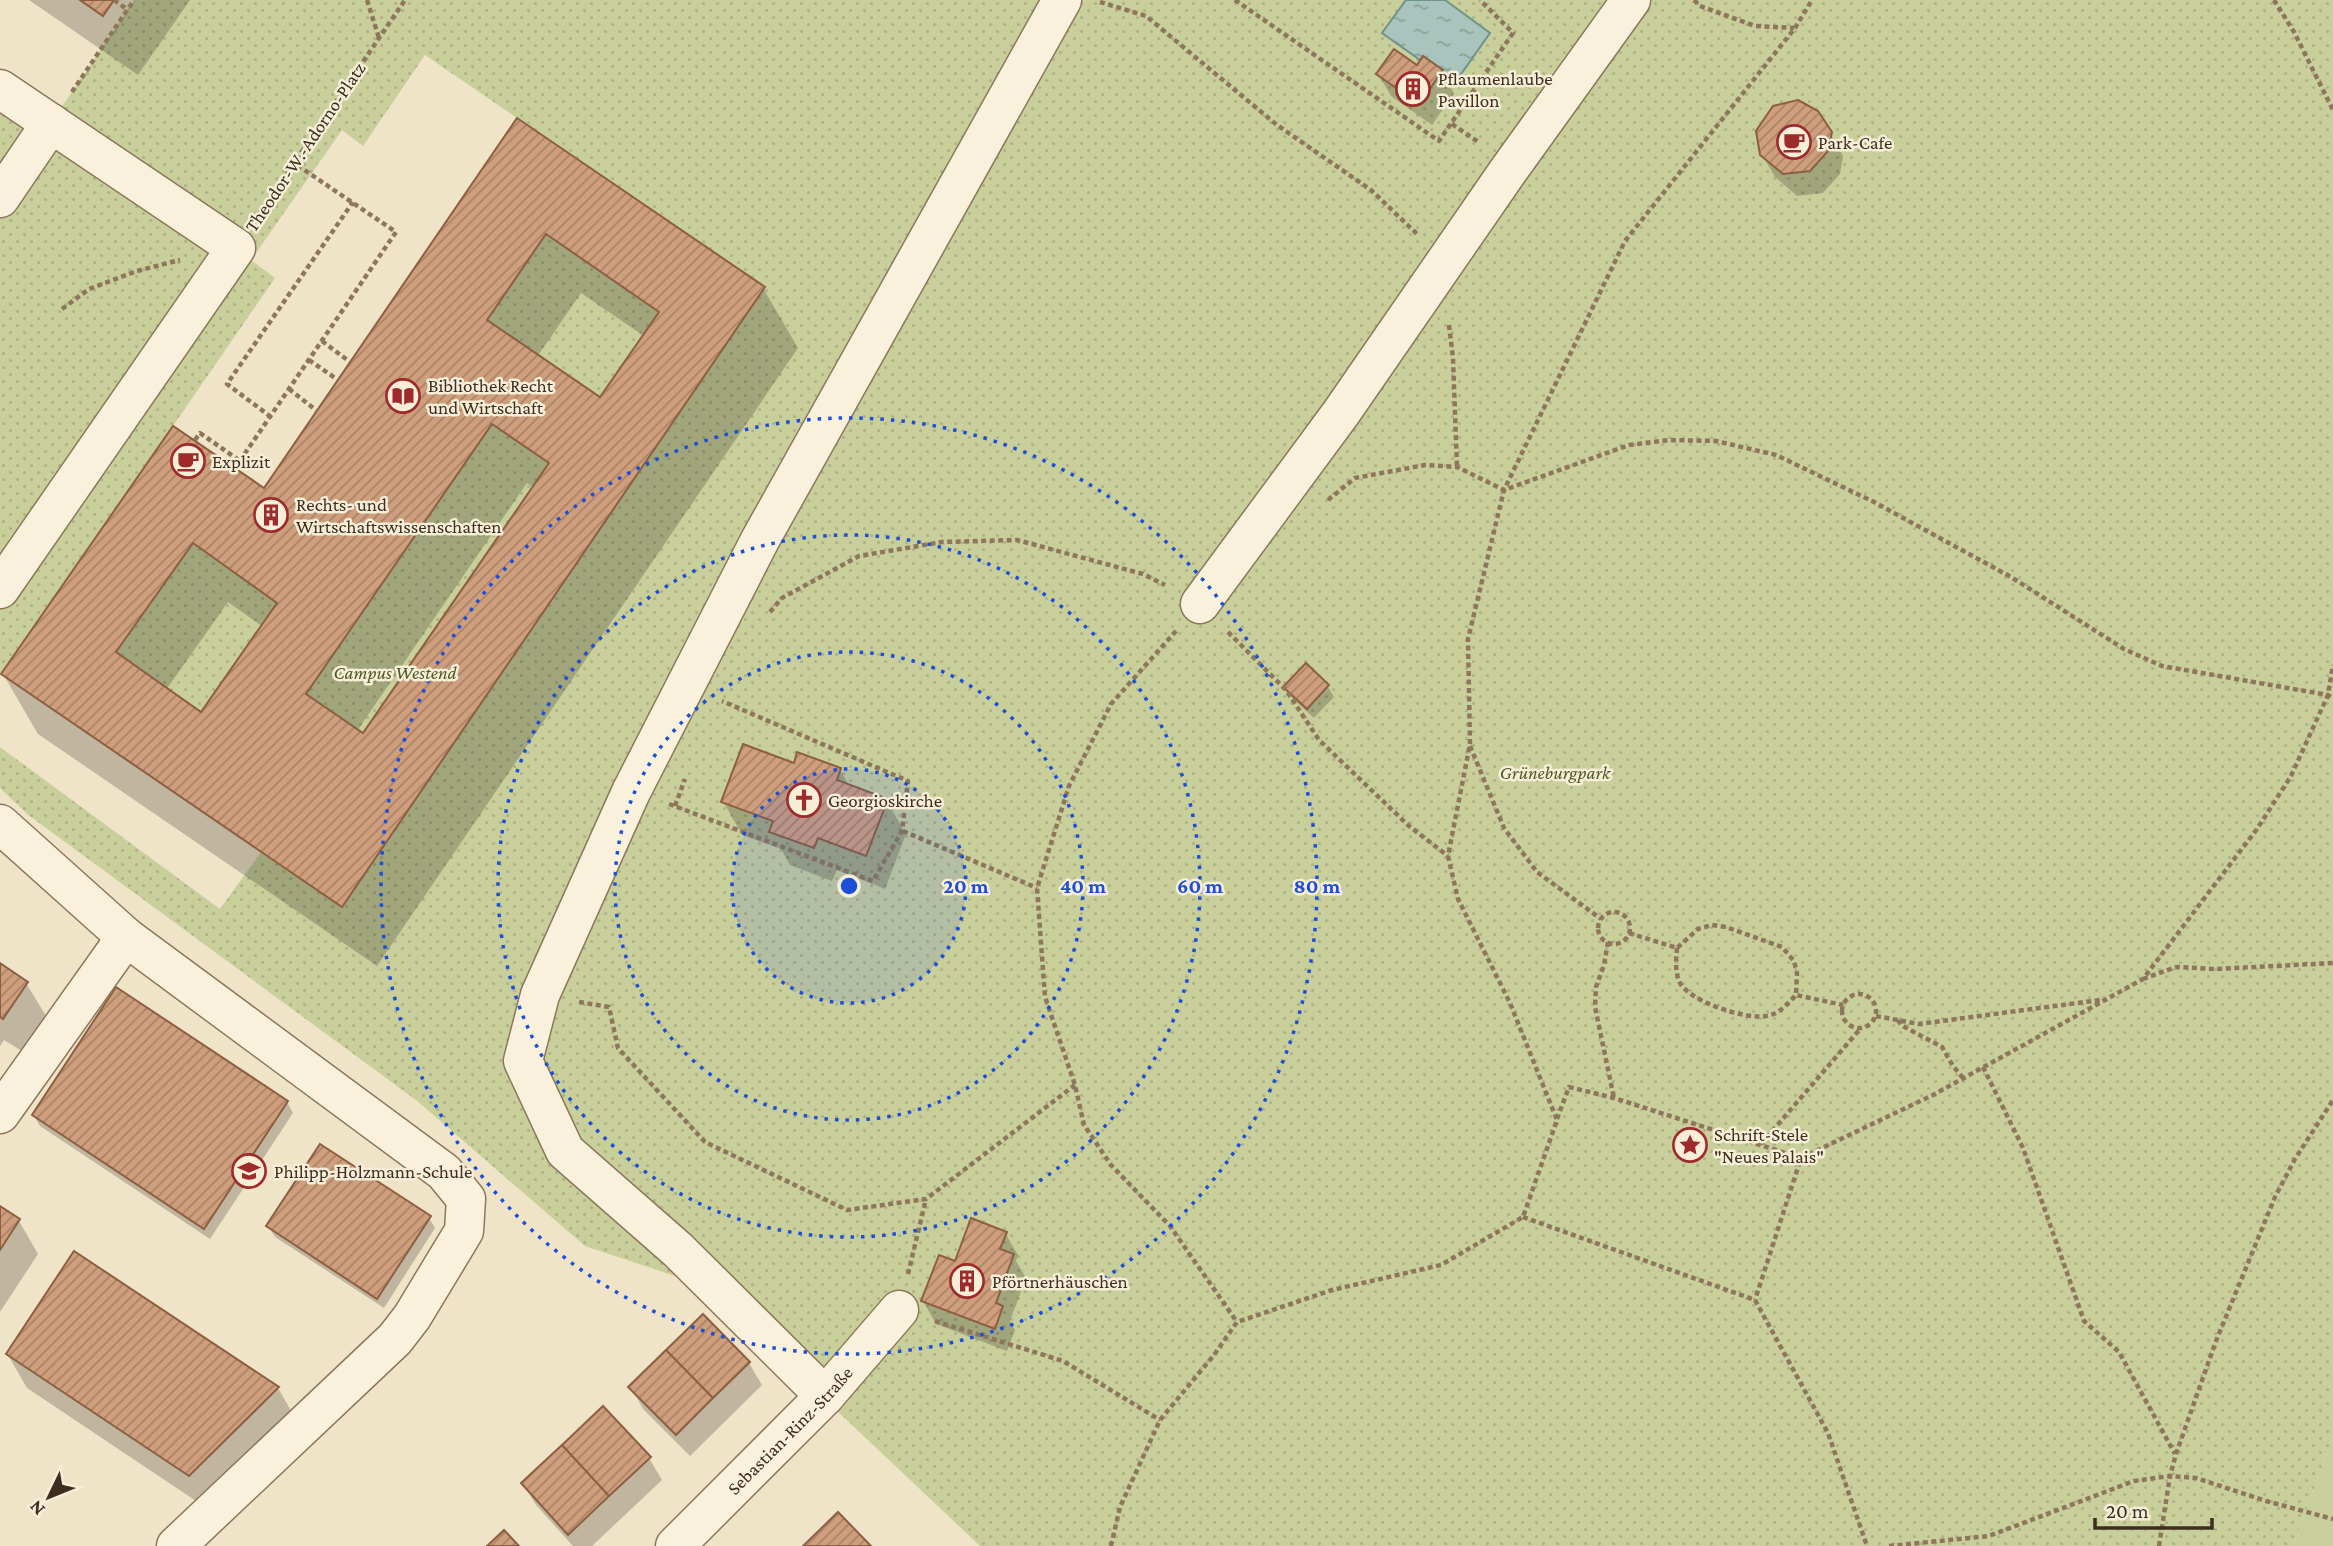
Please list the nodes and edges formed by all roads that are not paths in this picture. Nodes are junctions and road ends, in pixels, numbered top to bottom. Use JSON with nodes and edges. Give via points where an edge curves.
{"nodes":[{"id":1,"x":1062,"y":0,"type":"edge"},
{"id":2,"x":1632,"y":0,"type":"edge"},
{"id":3,"x":0,"y":89,"type":"edge"},
{"id":4,"x":51,"y":123,"type":"junction"},
{"id":5,"x":0,"y":198,"type":"edge"},
{"id":6,"x":0,"y":589,"type":"edge"},
{"id":7,"x":1200,"y":604,"type":"road end"},
{"id":8,"x":0,"y":824,"type":"edge"},
{"id":9,"x":125,"y":937,"type":"junction"},
{"id":10,"x":0,"y":1114,"type":"edge"},
{"id":11,"x":898,"y":1310,"type":"road end"},
{"id":12,"x":825,"y":1396,"type":"junction"},
{"id":13,"x":176,"y":1546,"type":"edge"},
{"id":14,"x":675,"y":1546,"type":"edge"}],
"edges":[{"from":1,"to":12,"type":"street","via":[[760,540],[631,792],[540,995],[523,1061],[565,1152],[678,1250]]},
{"from":2,"to":7,"type":"street","via":[[1341,413]]},
{"from":3,"to":4,"type":"street","name":"Theodor-W.-Adorno-Platz"},
{"from":4,"to":5,"type":"street"},
{"from":4,"to":6,"type":"street","name":"Theodor-W.-Adorno-Platz","via":[[236,248]]},
{"from":8,"to":9,"type":"street"},
{"from":9,"to":10,"type":"street"},
{"from":9,"to":13,"type":"street","via":[[444,1172],[466,1199],[464,1231],[395,1339]]},
{"from":11,"to":12,"type":"street","name":"Sebastian-Rinz-Straße"},
{"from":12,"to":14,"type":"street","name":"Sebastian-Rinz-Straße"}]}
